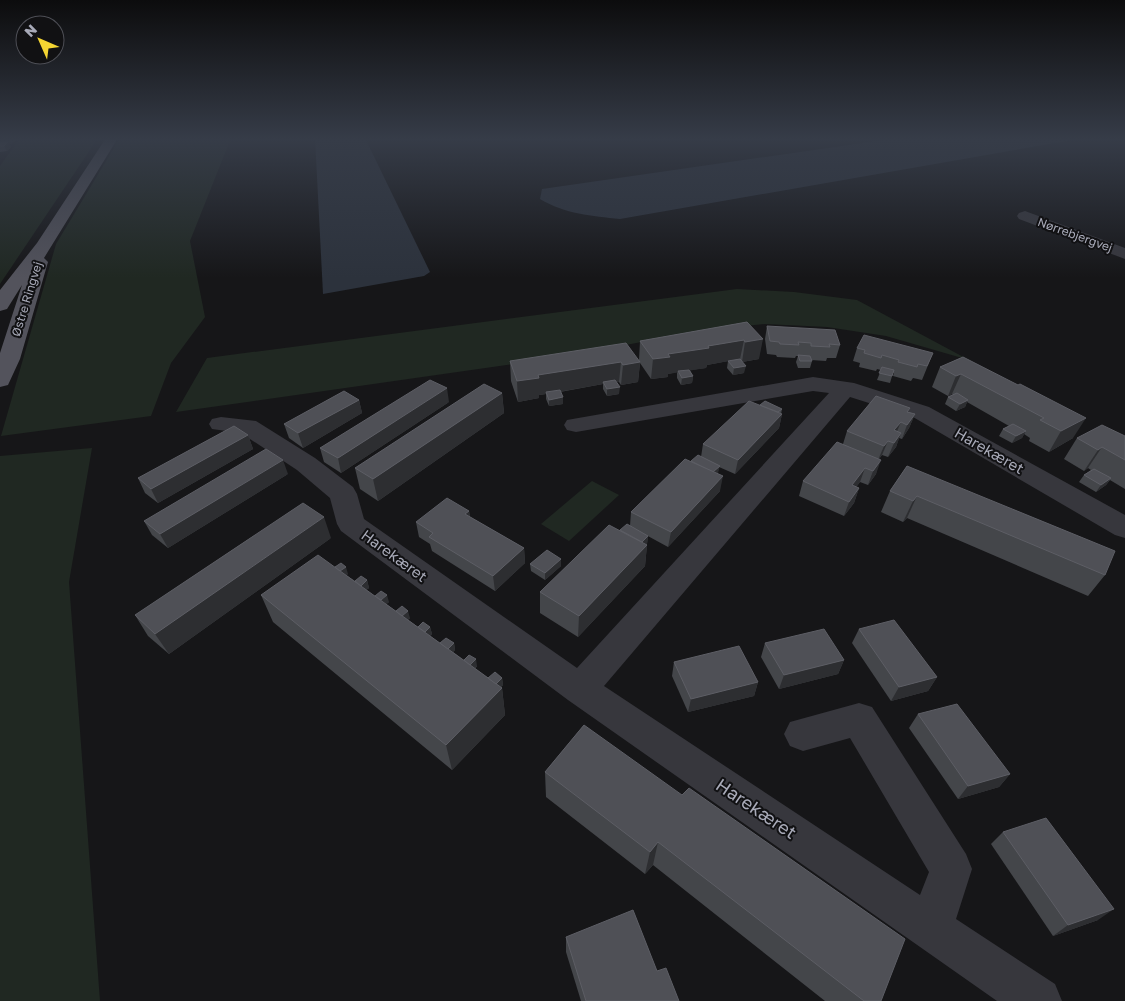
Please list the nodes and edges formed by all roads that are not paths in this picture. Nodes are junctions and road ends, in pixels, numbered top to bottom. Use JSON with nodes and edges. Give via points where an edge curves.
{"nodes":[{"id":1,"x":83,"y":185,"type":"edge"},
{"id":2,"x":1025,"y":216,"type":"dead end"},
{"id":3,"x":44,"y":246,"type":"junction"},
{"id":4,"x":1125,"y":254,"type":"edge"},
{"id":5,"x":0,"y":305,"type":"edge"},
{"id":6,"x":0,"y":380,"type":"edge"},
{"id":7,"x":846,"y":388,"type":"junction"},
{"id":8,"x":221,"y":424,"type":"dead end"},
{"id":9,"x":576,"y":424,"type":"dead end"},
{"id":10,"x":1125,"y":528,"type":"edge"},
{"id":11,"x":580,"y":689,"type":"junction"},
{"id":12,"x":802,"y":734,"type":"dead end"},
{"id":13,"x":931,"y":928,"type":"junction"},
{"id":14,"x":1038,"y":1001,"type":"edge"}],
"edges":[{"from":1,"to":3,"type":"main road","name":"Østre Ringvej"},
{"from":2,"to":4,"type":"street","name":"Nørrebjergvej"},
{"from":3,"to":5,"type":"main road","name":"Østre Ringvej"},
{"from":3,"to":6,"type":"main road","name":"Østre Ringvej"},
{"from":7,"to":9,"type":"street","name":"Harekæret","via":[[813,384]]},
{"from":7,"to":10,"type":"street","name":"Harekæret","via":[[921,412]]},
{"from":7,"to":11,"type":"street"},
{"from":8,"to":11,"type":"street","name":"Harekæret","via":[[247,426],[306,464],[343,494],[351,524]]},
{"from":11,"to":13,"type":"street","name":"Harekæret"},
{"from":12,"to":13,"type":"street","via":[[859,719],[951,869]]},
{"from":13,"to":14,"type":"street","name":"Harekæret"}]}
